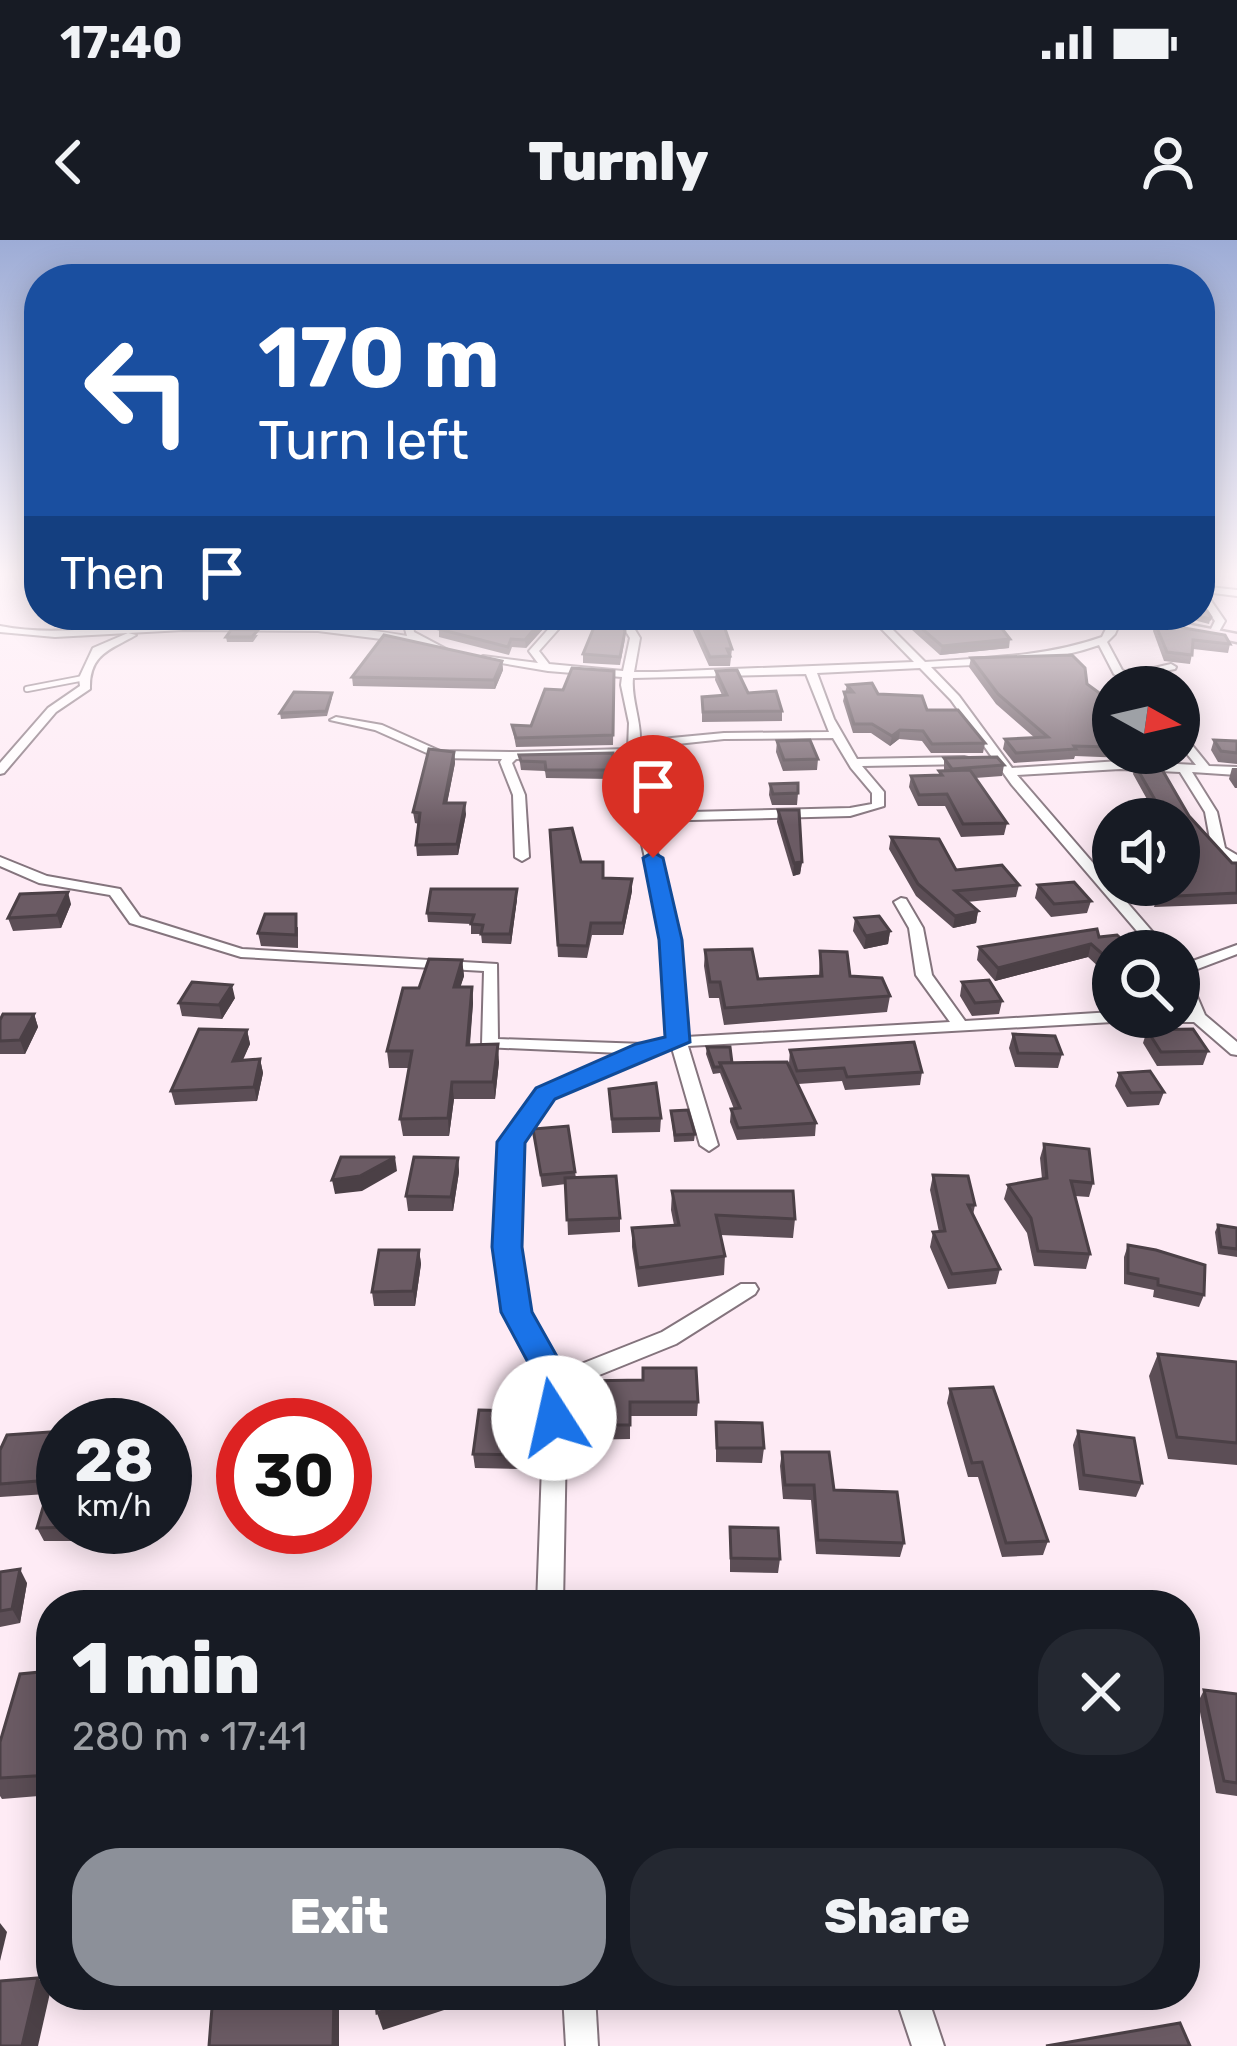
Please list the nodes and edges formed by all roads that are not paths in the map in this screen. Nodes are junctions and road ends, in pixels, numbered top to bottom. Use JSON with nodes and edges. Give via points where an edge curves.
{"nodes":[{"id":1,"x":94,"y":656,"type":"edge"},
{"id":2,"x":463,"y":656,"type":"edge"},
{"id":3,"x":538,"y":656,"type":"edge"},
{"id":4,"x":631,"y":656,"type":"edge"},
{"id":5,"x":913,"y":656,"type":"edge"},
{"id":6,"x":1017,"y":656,"type":"edge"},
{"id":7,"x":920,"y":664,"type":"junction"},
{"id":8,"x":545,"y":666,"type":"junction"},
{"id":9,"x":810,"y":668,"type":"junction"},
{"id":10,"x":83,"y":678,"type":"junction"},
{"id":11,"x":627,"y":679,"type":"junction"},
{"id":12,"x":27,"y":689,"type":"dead end"},
{"id":13,"x":336,"y":720,"type":"dead end"},
{"id":14,"x":836,"y":735,"type":"junction"},
{"id":15,"x":637,"y":749,"type":"junction"},
{"id":16,"x":513,"y":756,"type":"junction"},
{"id":17,"x":855,"y":763,"type":"junction"},
{"id":18,"x":1200,"y":764,"type":"edge"},
{"id":19,"x":1092,"y":765,"type":"edge"},
{"id":20,"x":1008,"y":766,"type":"junction"},
{"id":21,"x":1200,"y":769,"type":"edge"},
{"id":22,"x":1204,"y":769,"type":"junction"},
{"id":23,"x":0,"y":770,"type":"edge"},
{"id":24,"x":1237,"y":771,"type":"edge"},
{"id":25,"x":1187,"y":774,"type":"edge"},
{"id":26,"x":644,"y":817,"type":"junction"},
{"id":27,"x":522,"y":856,"type":"dead end"},
{"id":28,"x":0,"y":861,"type":"edge"},
{"id":29,"x":1237,"y":861,"type":"edge"},
{"id":30,"x":901,"y":902,"type":"dead end"},
{"id":31,"x":1145,"y":930,"type":"edge"},
{"id":32,"x":1237,"y":949,"type":"edge"},
{"id":33,"x":1200,"y":963,"type":"edge"},
{"id":34,"x":1092,"y":1018,"type":"edge"},
{"id":35,"x":1200,"y":1025,"type":"edge"},
{"id":36,"x":961,"y":1026,"type":"junction"},
{"id":37,"x":678,"y":1042,"type":"junction"},
{"id":38,"x":645,"y":1049,"type":"junction"},
{"id":39,"x":1237,"y":1050,"type":"edge"},
{"id":40,"x":710,"y":1145,"type":"dead end"},
{"id":41,"x":748,"y":1289,"type":"dead end"},
{"id":42,"x":556,"y":1383,"type":"junction"},
{"id":43,"x":550,"y":1590,"type":"edge"},
{"id":44,"x":580,"y":2010,"type":"edge"},
{"id":45,"x":916,"y":2010,"type":"edge"},
{"id":46,"x":582,"y":2046,"type":"edge"},
{"id":47,"x":928,"y":2046,"type":"edge"}],
"edges":[{"from":1,"to":10,"type":"street"},
{"from":2,"to":8,"type":"street"},
{"from":3,"to":8,"type":"street"},
{"from":4,"to":11,"type":"street"},
{"from":5,"to":7,"type":"street"},
{"from":6,"to":7,"type":"street"},
{"from":7,"to":9,"type":"street"},
{"from":7,"to":20,"type":"street"},
{"from":8,"to":11,"type":"street"},
{"from":9,"to":11,"type":"street"},
{"from":9,"to":14,"type":"street"},
{"from":10,"to":12,"type":"lane"},
{"from":10,"to":23,"type":"street","via":[[86,687],[52,710]]},
{"from":11,"to":15,"type":"street"},
{"from":13,"to":16,"type":"street","via":[[378,727],[438,754]]},
{"from":14,"to":15,"type":"street","via":[[724,736]]},
{"from":14,"to":17,"type":"street"},
{"from":15,"to":16,"type":"street"},
{"from":15,"to":26,"type":"street","via":[[633,776]]},
{"from":16,"to":27,"type":"street","via":[[506,762],[519,795]]},
{"from":17,"to":20,"type":"street"},
{"from":17,"to":26,"type":"street","via":[[878,792],[878,806]]},
{"from":18,"to":22,"type":"street"},
{"from":19,"to":20,"type":"street"},
{"from":20,"to":31,"type":"street"},
{"from":21,"to":22,"type":"street"},
{"from":22,"to":24,"type":"street"},
{"from":25,"to":29,"type":"street","via":[[1211,812],[1219,850]]},
{"from":26,"to":37,"type":"street","via":[[670,940]]},
{"from":28,"to":38,"type":"street","via":[[44,880],[115,892],[135,920],[241,953],[493,967],[490,1044]]},
{"from":30,"to":36,"type":"street","via":[[916,928],[924,975]]},
{"from":32,"to":33,"type":"street"},
{"from":34,"to":36,"type":"street"},
{"from":35,"to":39,"type":"street"},
{"from":36,"to":37,"type":"street"},
{"from":37,"to":38,"type":"street"},
{"from":37,"to":40,"type":"street"},
{"from":38,"to":42,"type":"street","via":[[545,1093],[511,1142],[507,1247],[517,1312]]},
{"from":41,"to":42,"type":"street","via":[[669,1338]]},
{"from":42,"to":43,"type":"street"},
{"from":44,"to":46,"type":"street"},
{"from":45,"to":47,"type":"street"}]}
